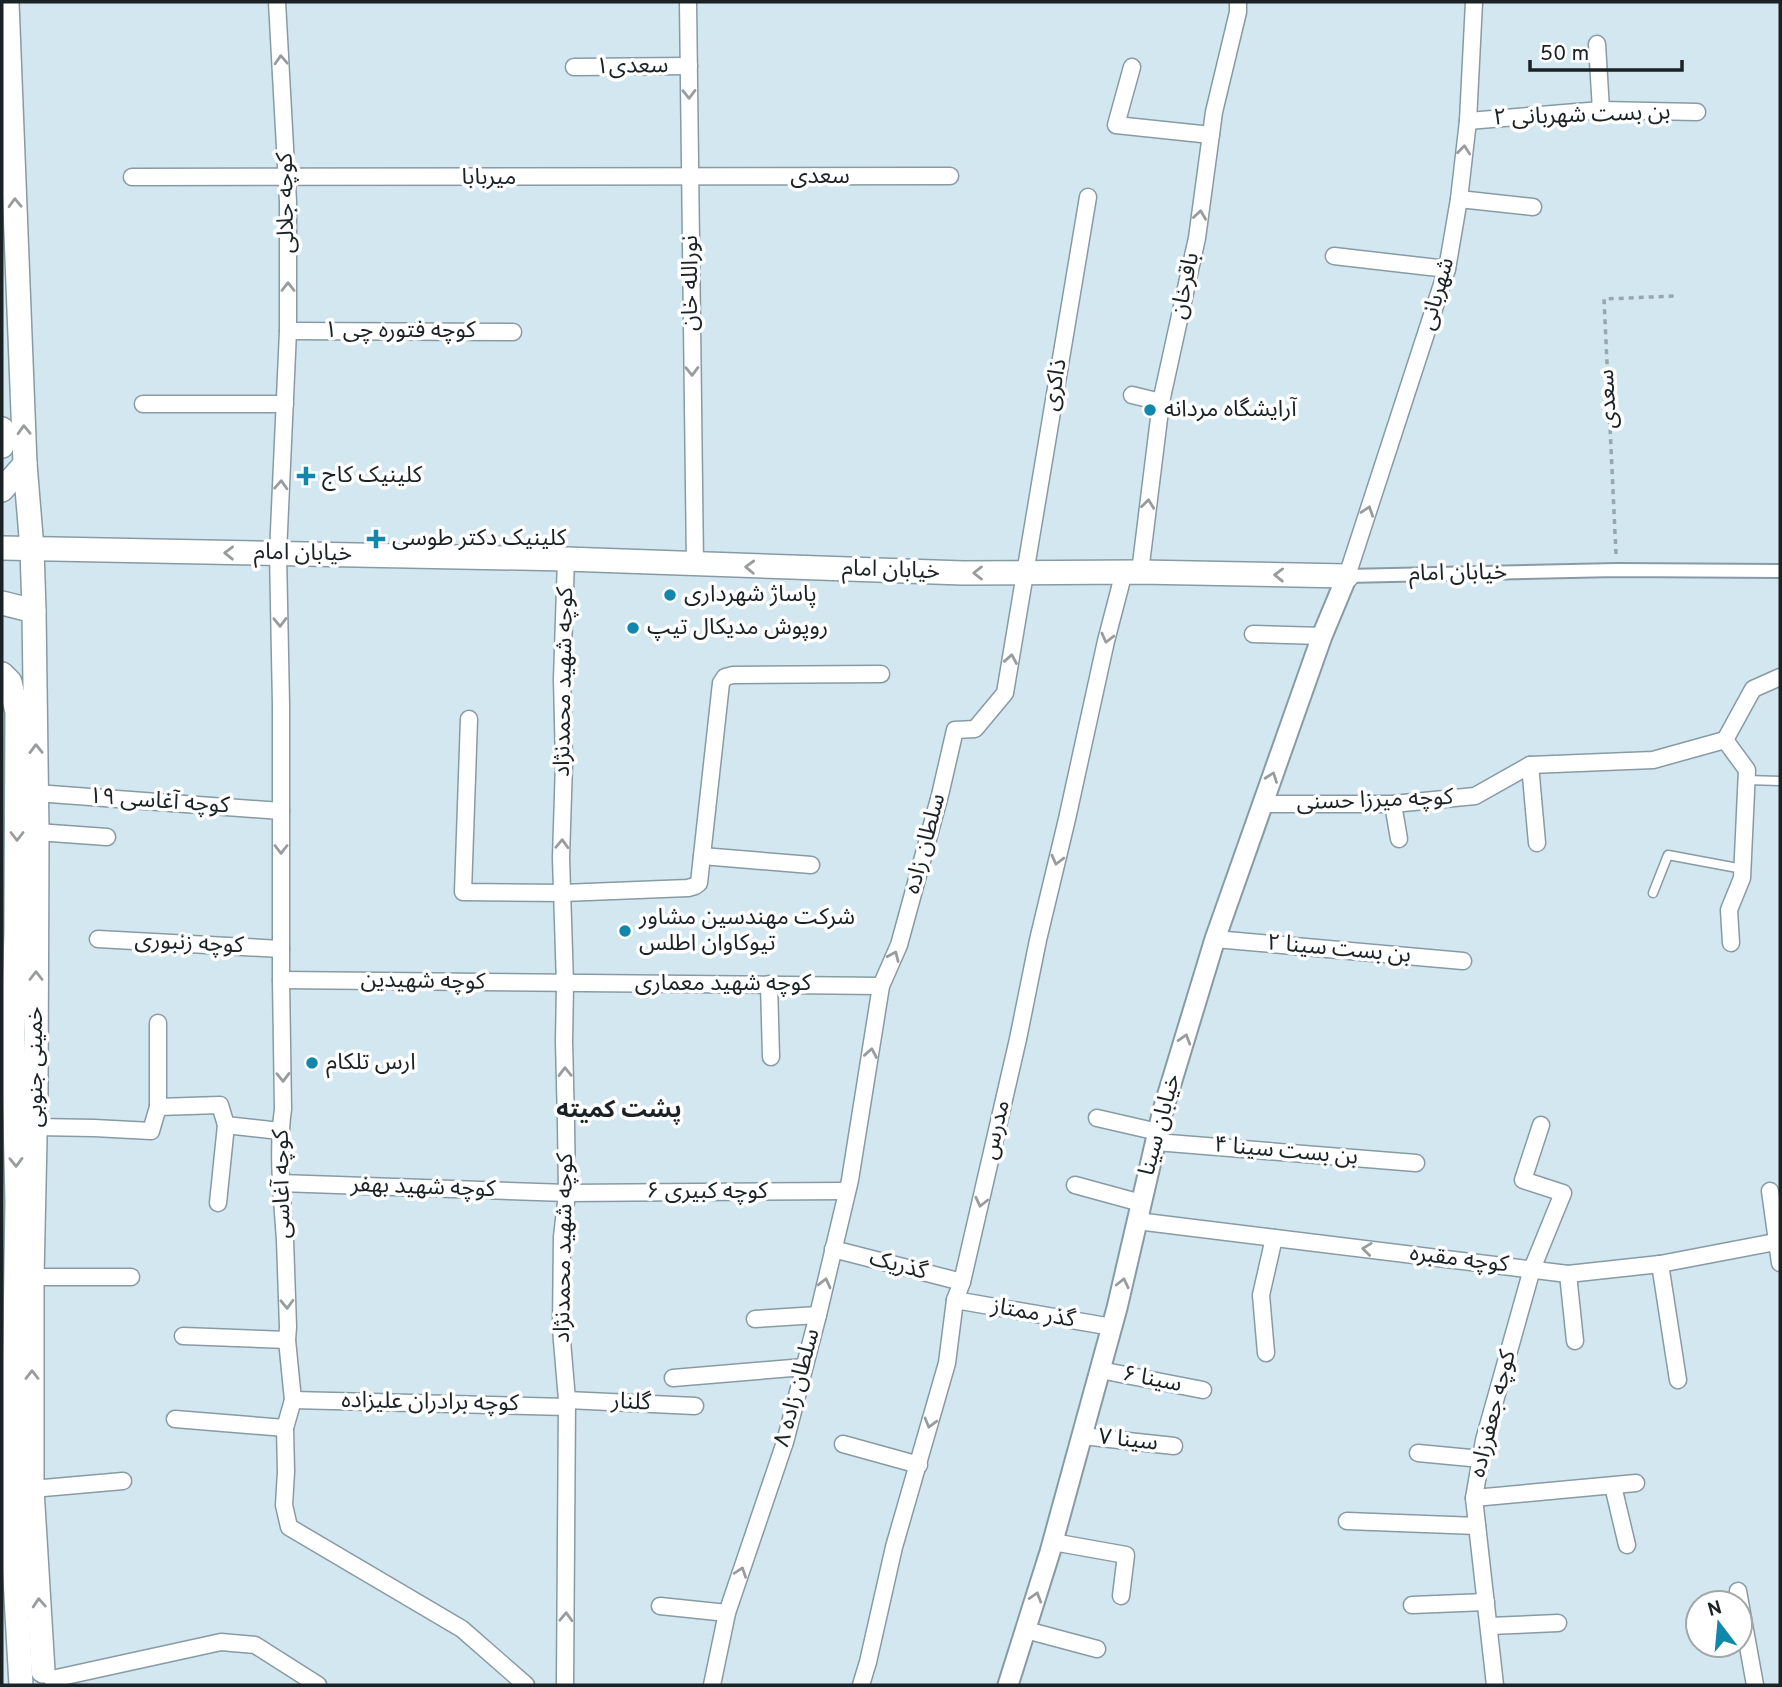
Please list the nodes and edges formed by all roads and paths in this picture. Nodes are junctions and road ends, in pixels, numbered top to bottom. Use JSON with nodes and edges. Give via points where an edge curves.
{"nodes":[{"id":1,"x":7,"y":2,"type":"edge"},
{"id":2,"x":277,"y":2,"type":"edge"},
{"id":3,"x":688,"y":2,"type":"edge"},
{"id":4,"x":1238,"y":2,"type":"edge"},
{"id":5,"x":1474,"y":2,"type":"edge"},
{"id":6,"x":1597,"y":44,"type":"dead end"},
{"id":7,"x":689,"y":66,"type":"junction"},
{"id":8,"x":574,"y":67,"type":"dead end"},
{"id":9,"x":1132,"y":67,"type":"dead end"},
{"id":10,"x":1601,"y":110,"type":"junction"},
{"id":11,"x":1697,"y":112,"type":"dead end"},
{"id":12,"x":1468,"y":121,"type":"junction"},
{"id":13,"x":1211,"y":135,"type":"junction"},
{"id":14,"x":950,"y":176,"type":"dead end"},
{"id":15,"x":132,"y":177,"type":"dead end"},
{"id":16,"x":288,"y":177,"type":"junction"},
{"id":17,"x":691,"y":178,"type":"junction"},
{"id":18,"x":1088,"y":197,"type":"dead end"},
{"id":19,"x":1459,"y":199,"type":"junction"},
{"id":20,"x":1533,"y":207,"type":"dead end"},
{"id":21,"x":1334,"y":256,"type":"dead end"},
{"id":22,"x":1447,"y":269,"type":"junction"},
{"id":23,"x":1675,"y":296,"type":"dead end"},
{"id":24,"x":288,"y":331,"type":"junction"},
{"id":25,"x":513,"y":332,"type":"dead end"},
{"id":26,"x":1132,"y":395,"type":"dead end"},
{"id":27,"x":1161,"y":402,"type":"junction"},
{"id":28,"x":143,"y":404,"type":"dead end"},
{"id":29,"x":285,"y":404,"type":"junction"},
{"id":30,"x":2,"y":429,"type":"edge"},
{"id":31,"x":2,"y":446,"type":"edge"},
{"id":32,"x":25,"y":464,"type":"junction"},
{"id":33,"x":2,"y":490,"type":"edge"},
{"id":34,"x":2,"y":548,"type":"edge"},
{"id":35,"x":32,"y":550,"type":"junction"},
{"id":36,"x":278,"y":553,"type":"junction"},
{"id":37,"x":566,"y":559,"type":"junction"},
{"id":38,"x":695,"y":565,"type":"junction"},
{"id":39,"x":1617,"y":570,"type":"junction"},
{"id":40,"x":1780,"y":571,"type":"edge"},
{"id":41,"x":1132,"y":572,"type":"junction"},
{"id":42,"x":1024,"y":573,"type":"junction"},
{"id":43,"x":1347,"y":576,"type":"junction"},
{"id":44,"x":2,"y":603,"type":"edge"},
{"id":45,"x":34,"y":611,"type":"junction"},
{"id":46,"x":1252,"y":634,"type":"dead end"},
{"id":47,"x":1322,"y":636,"type":"junction"},
{"id":48,"x":2,"y":674,"type":"edge"},
{"id":49,"x":881,"y":674,"type":"dead end"},
{"id":50,"x":1780,"y":677,"type":"edge"},
{"id":51,"x":1004,"y":693,"type":"joint"},
{"id":52,"x":468,"y":719,"type":"dead end"},
{"id":53,"x":1725,"y":740,"type":"junction"},
{"id":54,"x":1530,"y":765,"type":"junction"},
{"id":55,"x":1747,"y":780,"type":"junction"},
{"id":56,"x":1780,"y":781,"type":"edge"},
{"id":57,"x":36,"y":793,"type":"junction"},
{"id":58,"x":1262,"y":804,"type":"junction"},
{"id":59,"x":1394,"y":804,"type":"junction"},
{"id":60,"x":281,"y":811,"type":"junction"},
{"id":61,"x":37,"y":832,"type":"junction"},
{"id":62,"x":107,"y":837,"type":"dead end"},
{"id":63,"x":1399,"y":839,"type":"dead end"},
{"id":64,"x":1537,"y":842,"type":"dead end"},
{"id":65,"x":702,"y":856,"type":"junction"},
{"id":66,"x":811,"y":865,"type":"dead end"},
{"id":67,"x":1742,"y":869,"type":"junction"},
{"id":68,"x":563,"y":893,"type":"junction"},
{"id":69,"x":1653,"y":893,"type":"dead end"},
{"id":70,"x":9,"y":934,"type":"edge"},
{"id":71,"x":98,"y":939,"type":"dead end"},
{"id":72,"x":1215,"y":939,"type":"junction"},
{"id":73,"x":1731,"y":943,"type":"dead end"},
{"id":74,"x":281,"y":949,"type":"junction"},
{"id":75,"x":1463,"y":961,"type":"dead end"},
{"id":76,"x":281,"y":980,"type":"junction"},
{"id":77,"x":565,"y":984,"type":"junction"},
{"id":78,"x":769,"y":985,"type":"junction"},
{"id":79,"x":881,"y":986,"type":"junction"},
{"id":80,"x":158,"y":1023,"type":"dead end"},
{"id":81,"x":7,"y":1036,"type":"edge"},
{"id":82,"x":771,"y":1057,"type":"dead end"},
{"id":83,"x":865,"y":1086,"type":"joint"},
{"id":84,"x":158,"y":1107,"type":"junction"},
{"id":85,"x":1097,"y":1118,"type":"dead end"},
{"id":86,"x":226,"y":1125,"type":"junction"},
{"id":87,"x":1541,"y":1125,"type":"dead end"},
{"id":88,"x":36,"y":1127,"type":"junction"},
{"id":89,"x":280,"y":1130,"type":"junction"},
{"id":90,"x":1157,"y":1137,"type":"junction"},
{"id":91,"x":1416,"y":1163,"type":"dead end"},
{"id":92,"x":280,"y":1182,"type":"junction"},
{"id":93,"x":1075,"y":1185,"type":"dead end"},
{"id":94,"x":847,"y":1191,"type":"junction"},
{"id":95,"x":1770,"y":1191,"type":"dead end"},
{"id":96,"x":567,"y":1193,"type":"junction"},
{"id":97,"x":218,"y":1203,"type":"dead end"},
{"id":98,"x":9,"y":1204,"type":"edge"},
{"id":99,"x":1139,"y":1212,"type":"junction"},
{"id":100,"x":1274,"y":1237,"type":"junction"},
{"id":101,"x":1779,"y":1241,"type":"edge"},
{"id":102,"x":834,"y":1249,"type":"junction"},
{"id":103,"x":1660,"y":1264,"type":"junction"},
{"id":104,"x":1780,"y":1264,"type":"edge"},
{"id":105,"x":1532,"y":1269,"type":"junction"},
{"id":106,"x":1568,"y":1274,"type":"junction"},
{"id":107,"x":131,"y":1277,"type":"dead end"},
{"id":108,"x":32,"y":1278,"type":"junction"},
{"id":109,"x":962,"y":1282,"type":"junction"},
{"id":110,"x":955,"y":1300,"type":"junction"},
{"id":111,"x":818,"y":1315,"type":"junction"},
{"id":112,"x":755,"y":1319,"type":"dead end"},
{"id":113,"x":1112,"y":1327,"type":"junction"},
{"id":114,"x":183,"y":1336,"type":"dead end"},
{"id":115,"x":287,"y":1340,"type":"junction"},
{"id":116,"x":1574,"y":1341,"type":"dead end"},
{"id":117,"x":1266,"y":1353,"type":"dead end"},
{"id":118,"x":8,"y":1367,"type":"edge"},
{"id":119,"x":804,"y":1367,"type":"junction"},
{"id":120,"x":1100,"y":1370,"type":"junction"},
{"id":121,"x":673,"y":1378,"type":"dead end"},
{"id":122,"x":1678,"y":1380,"type":"dead end"},
{"id":123,"x":1203,"y":1390,"type":"dead end"},
{"id":124,"x":293,"y":1400,"type":"junction"},
{"id":125,"x":567,"y":1404,"type":"junction"},
{"id":126,"x":695,"y":1406,"type":"dead end"},
{"id":127,"x":175,"y":1419,"type":"dead end"},
{"id":128,"x":285,"y":1428,"type":"junction"},
{"id":129,"x":1082,"y":1436,"type":"junction"},
{"id":130,"x":843,"y":1444,"type":"dead end"},
{"id":131,"x":1174,"y":1446,"type":"dead end"},
{"id":132,"x":1419,"y":1453,"type":"dead end"},
{"id":133,"x":1481,"y":1459,"type":"junction"},
{"id":134,"x":919,"y":1465,"type":"junction"},
{"id":135,"x":124,"y":1481,"type":"dead end"},
{"id":136,"x":1636,"y":1483,"type":"dead end"},
{"id":137,"x":1613,"y":1486,"type":"junction"},
{"id":138,"x":32,"y":1489,"type":"junction"},
{"id":139,"x":1474,"y":1498,"type":"junction"},
{"id":140,"x":1346,"y":1521,"type":"dead end"},
{"id":141,"x":7,"y":1522,"type":"edge"},
{"id":142,"x":1477,"y":1526,"type":"junction"},
{"id":143,"x":1053,"y":1542,"type":"junction"},
{"id":144,"x":1627,"y":1545,"type":"dead end"},
{"id":145,"x":1121,"y":1597,"type":"dead end"},
{"id":146,"x":1486,"y":1602,"type":"junction"},
{"id":147,"x":1412,"y":1605,"type":"dead end"},
{"id":148,"x":660,"y":1606,"type":"dead end"},
{"id":149,"x":727,"y":1613,"type":"junction"},
{"id":150,"x":1558,"y":1623,"type":"dead end"},
{"id":151,"x":1489,"y":1626,"type":"junction"},
{"id":152,"x":1026,"y":1630,"type":"junction"},
{"id":153,"x":10,"y":1637,"type":"edge"},
{"id":154,"x":1097,"y":1649,"type":"dead end"},
{"id":155,"x":1750,"y":1659,"type":"edge"},
{"id":156,"x":50,"y":1678,"type":"edge"},
{"id":157,"x":21,"y":1685,"type":"edge"},
{"id":158,"x":318,"y":1685,"type":"edge"},
{"id":159,"x":526,"y":1685,"type":"edge"},
{"id":160,"x":565,"y":1685,"type":"edge"},
{"id":161,"x":712,"y":1685,"type":"edge"},
{"id":162,"x":861,"y":1685,"type":"edge"},
{"id":163,"x":1008,"y":1685,"type":"edge"},
{"id":164,"x":1495,"y":1685,"type":"edge"},
{"id":165,"x":1755,"y":1685,"type":"edge"}],
"edges":[{"from":32,"to":1,"type":"main road","name":"خمینی جنوبی","one_way":true},
{"from":16,"to":2,"type":"street","name":"کوچه جلالی","one_way":true},
{"from":3,"to":7,"type":"street","name":"نورالله خان"},
{"from":4,"to":13,"type":"street","name":"باقرخان"},
{"from":5,"to":12,"type":"street","name":"شهربانی"},
{"from":6,"to":10,"type":"street"},
{"from":7,"to":8,"type":"street","name":"سعدی۱"},
{"from":7,"to":17,"type":"street","name":"نورالله خان","one_way":true},
{"from":9,"to":13,"type":"street","via":[[1116,125]]},
{"from":10,"to":11,"type":"street","name":"بن بست شهربانی ۲"},
{"from":10,"to":12,"type":"street","name":"بن بست شهربانی ۲"},
{"from":19,"to":12,"type":"street","name":"شهربانی","one_way":true},
{"from":27,"to":13,"type":"street","name":"باقرخان","one_way":true,"via":[[1197,238]]},
{"from":14,"to":17,"type":"street","name":"سعدی"},
{"from":15,"to":16,"type":"street","name":"میربابا"},
{"from":16,"to":17,"type":"street","name":"میربابا"},
{"from":24,"to":16,"type":"street","name":"کوچه جلالی","one_way":true},
{"from":17,"to":38,"type":"street","name":"نورالله خان","one_way":true},
{"from":18,"to":42,"type":"street","name":"ذاکری"},
{"from":19,"to":20,"type":"street"},
{"from":19,"to":22,"type":"street","name":"شهربانی"},
{"from":21,"to":22,"type":"street"},
{"from":43,"to":22,"type":"street","name":"شهربانی","one_way":true},
{"from":23,"to":39,"type":"path","name":"سعدی","via":[[1604,299]]},
{"from":24,"to":25,"type":"street","name":"کوچه فتوره چی ۱"},
{"from":24,"to":29,"type":"street","name":"کوچه جلالی"},
{"from":26,"to":27,"type":"street"},
{"from":41,"to":27,"type":"street","name":"باقرخان","one_way":true},
{"from":28,"to":29,"type":"street"},
{"from":36,"to":29,"type":"street","name":"کوچه جلالی","one_way":true},
{"from":30,"to":31,"type":"main road"},
{"from":32,"to":33,"type":"main road"},
{"from":32,"to":35,"type":"main road","name":"خمینی جنوبی"},
{"from":34,"to":35,"type":"main road","name":"خیابان امام"},
{"from":36,"to":35,"type":"main road","name":"خیابان امام","one_way":true},
{"from":35,"to":45,"type":"main road","name":"خمینی جنوبی"},
{"from":36,"to":37,"type":"main road","name":"خیابان امام"},
{"from":36,"to":60,"type":"street","name":"کوچه آغاسی","one_way":true},
{"from":37,"to":38,"type":"main road","name":"خیابان امام"},
{"from":68,"to":37,"type":"street","name":"کوچه شهید محمدنژاد","one_way":true},
{"from":42,"to":38,"type":"main road","name":"خیابان امام","one_way":true},
{"from":39,"to":40,"type":"street","name":"خیابان امام"},
{"from":39,"to":43,"type":"street","name":"خیابان امام"},
{"from":41,"to":42,"type":"main road","name":"خیابان امام"},
{"from":43,"to":41,"type":"main road","name":"خیابان امام","one_way":true},
{"from":41,"to":109,"type":"street","name":"مدرس","one_way":true,"via":[[1107,641]]},
{"from":51,"to":42,"type":"street","name":"ذاکری","one_way":true},
{"from":43,"to":47,"type":"street","name":"خیابان سینا"},
{"from":44,"to":45,"type":"main road"},
{"from":57,"to":45,"type":"main road","name":"خمینی جنوبی","one_way":true},
{"from":46,"to":47,"type":"street"},
{"from":58,"to":47,"type":"street","name":"خیابان سینا","one_way":true},
{"from":48,"to":70,"type":"main road","name":"خمینی جنوبی","one_way":true,"via":[[10,682],[17,712]]},
{"from":49,"to":65,"type":"street","via":[[725,677]]},
{"from":50,"to":53,"type":"street","via":[[1753,689]]},
{"from":79,"to":51,"type":"street","name":"سلطان زاده","one_way":true,"via":[[899,945],[956,730],[975,729]]},
{"from":52,"to":68,"type":"street","via":[[463,892]]},
{"from":53,"to":54,"type":"street","name":"کوچه میرزا حسنی","via":[[1653,760]]},
{"from":53,"to":55,"type":"street","via":[[1747,770]]},
{"from":54,"to":59,"type":"street","name":"کوچه میرزا حسنی","via":[[1475,796]]},
{"from":54,"to":64,"type":"street"},
{"from":55,"to":56,"type":"lane"},
{"from":55,"to":67,"type":"street"},
{"from":57,"to":60,"type":"street","name":"کوچه آغاسی ۱۹"},
{"from":57,"to":61,"type":"main road","name":"خمینی جنوبی"},
{"from":58,"to":59,"type":"street","name":"کوچه میرزا حسنی"},
{"from":58,"to":72,"type":"street","name":"خیابان سینا"},
{"from":59,"to":63,"type":"street"},
{"from":60,"to":74,"type":"street","name":"کوچه آغاسی","one_way":true},
{"from":61,"to":62,"type":"street"},
{"from":88,"to":61,"type":"main road","name":"خمینی جنوبی","one_way":true},
{"from":65,"to":66,"type":"street"},
{"from":65,"to":68,"type":"street","via":[[695,886]]},
{"from":67,"to":69,"type":"lane","via":[[1668,855]]},
{"from":67,"to":73,"type":"street","via":[[1729,911]]},
{"from":68,"to":77,"type":"street","name":"کوچه شهید محمدنژاد"},
{"from":70,"to":81,"type":"main road","name":"خمینی جنوبی"},
{"from":71,"to":74,"type":"street","name":"کوچه زنبوری"},
{"from":72,"to":75,"type":"street","name":"بن بست سینا ۲"},
{"from":90,"to":72,"type":"street","name":"خیابان سینا","one_way":true},
{"from":74,"to":76,"type":"street","name":"کوچه آغاسی"},
{"from":76,"to":77,"type":"street","name":"کوچه شهیدین"},
{"from":76,"to":89,"type":"street","name":"کوچه آغاسی","one_way":true},
{"from":77,"to":78,"type":"street","name":"کوچه شهید معماری"},
{"from":96,"to":77,"type":"street","name":"کوچه شهید محمدنژاد","one_way":true},
{"from":78,"to":79,"type":"street","name":"کوچه شهید معماری"},
{"from":78,"to":82,"type":"street"},
{"from":83,"to":79,"type":"street","name":"سلطان زاده","one_way":true},
{"from":80,"to":84,"type":"street"},
{"from":81,"to":98,"type":"main road","name":"خمینی جنوبی","one_way":true},
{"from":83,"to":94,"type":"street","name":"سلطان زاده ۸"},
{"from":84,"to":86,"type":"street","via":[[220,1105]]},
{"from":84,"to":88,"type":"street","via":[[151,1131]]},
{"from":85,"to":90,"type":"street","name":"بن بست سینا ۴"},
{"from":86,"to":89,"type":"street"},
{"from":86,"to":97,"type":"street"},
{"from":87,"to":105,"type":"street","name":"کوچه جعفرزاده","via":[[1522,1180],[1563,1193]]},
{"from":88,"to":108,"type":"main road","name":"خمینی جنوبی"},
{"from":89,"to":92,"type":"street","name":"کوچه آغاسی"},
{"from":90,"to":91,"type":"street","name":"بن بست سینا ۴"},
{"from":90,"to":99,"type":"street","name":"خیابان سینا"},
{"from":92,"to":96,"type":"street","name":"کوچه شهید بهفر"},
{"from":92,"to":115,"type":"street","name":"کوچه آغاسی","one_way":true},
{"from":93,"to":99,"type":"street","name":"کوچه مقبره"},
{"from":94,"to":96,"type":"street","name":"کوچه کبیری ۶"},
{"from":94,"to":102,"type":"street","name":"سلطان زاده ۸"},
{"from":95,"to":101,"type":"street"},
{"from":96,"to":125,"type":"street","name":"کوچه شهید محمدنژاد","via":[[561,1329]]},
{"from":98,"to":118,"type":"main road","name":"خمینی جنوبی"},
{"from":99,"to":100,"type":"street","name":"کوچه مقبره"},
{"from":113,"to":99,"type":"street","name":"خیابان سینا","one_way":true},
{"from":105,"to":100,"type":"street","name":"کوچه مقبره","one_way":true},
{"from":100,"to":117,"type":"street","via":[[1261,1295]]},
{"from":101,"to":103,"type":"street","name":"کوچه مقبره"},
{"from":101,"to":104,"type":"street"},
{"from":102,"to":109,"type":"street","name":"گذریک"},
{"from":111,"to":102,"type":"street","name":"سلطان زاده ۸","one_way":true},
{"from":103,"to":106,"type":"street","name":"کوچه مقبره"},
{"from":103,"to":122,"type":"street"},
{"from":105,"to":106,"type":"street","name":"کوچه مقبره"},
{"from":105,"to":133,"type":"street","name":"کوچه جعفرزاده"},
{"from":106,"to":116,"type":"street"},
{"from":107,"to":108,"type":"street"},
{"from":138,"to":108,"type":"main road","name":"خمینی جنوبی","one_way":true},
{"from":109,"to":110,"type":"street","name":"مدرس"},
{"from":110,"to":113,"type":"street","name":"گذر ممتاز"},
{"from":110,"to":134,"type":"street","name":"مدرس","one_way":true,"via":[[947,1363]]},
{"from":111,"to":112,"type":"street"},
{"from":111,"to":119,"type":"street","name":"سلطان زاده ۸"},
{"from":113,"to":120,"type":"street","name":"خیابان سینا"},
{"from":114,"to":115,"type":"street"},
{"from":115,"to":124,"type":"street","name":"کوچه آغاسی"},
{"from":118,"to":141,"type":"main road","name":"خمینی جنوبی"},
{"from":119,"to":121,"type":"street"},
{"from":149,"to":119,"type":"street","name":"سلطان زاده ۸","one_way":true,"via":[[785,1442]]},
{"from":120,"to":123,"type":"street","name":"سینا ۶"},
{"from":120,"to":129,"type":"street","name":"خیابان سینا"},
{"from":124,"to":125,"type":"street","name":"کوچه برادران علیزاده"},
{"from":124,"to":128,"type":"street","name":"کوچه آغاسی"},
{"from":125,"to":126,"type":"street","name":"گلنار"},
{"from":160,"to":125,"type":"street","name":"کوچه شهید محمدنژاد","one_way":true},
{"from":127,"to":128,"type":"street"},
{"from":128,"to":159,"type":"street","name":"کوچه آغاسی","via":[[284,1505],[289,1527],[462,1629]]},
{"from":129,"to":131,"type":"street","name":"سینا ۷"},
{"from":129,"to":143,"type":"street","name":"خیابان سینا"},
{"from":130,"to":134,"type":"street"},
{"from":132,"to":133,"type":"street"},
{"from":133,"to":139,"type":"street","name":"کوچه جعفرزاده"},
{"from":134,"to":162,"type":"street","name":"مدرس"},
{"from":135,"to":138,"type":"street"},
{"from":136,"to":137,"type":"street"},
{"from":137,"to":139,"type":"street"},
{"from":137,"to":144,"type":"street"},
{"from":156,"to":138,"type":"main road","name":"خمینی جنوبی","one_way":true},
{"from":139,"to":142,"type":"street","name":"کوچه جعفرزاده"},
{"from":140,"to":142,"type":"street"},
{"from":141,"to":153,"type":"main road","name":"خمینی جنوبی"},
{"from":142,"to":146,"type":"street","name":"کوچه جعفرزاده"},
{"from":143,"to":145,"type":"street","via":[[1126,1555]]},
{"from":152,"to":143,"type":"street","name":"خیابان سینا","one_way":true},
{"from":146,"to":147,"type":"street"},
{"from":146,"to":151,"type":"street","name":"کوچه جعفرزاده"},
{"from":148,"to":149,"type":"street"},
{"from":149,"to":161,"type":"street","name":"سلطان زاده ۸"},
{"from":150,"to":151,"type":"street"},
{"from":151,"to":164,"type":"street","name":"کوچه جعفرزاده"},
{"from":152,"to":154,"type":"street"},
{"from":152,"to":163,"type":"street","name":"خیابان سینا"},
{"from":153,"to":157,"type":"main road","name":"خمینی جنوبی"},
{"from":155,"to":165,"type":"street"},
{"from":156,"to":157,"type":"main road","via":[[29,1668]]},
{"from":156,"to":158,"type":"street","via":[[221,1642],[255,1645]]}]}
